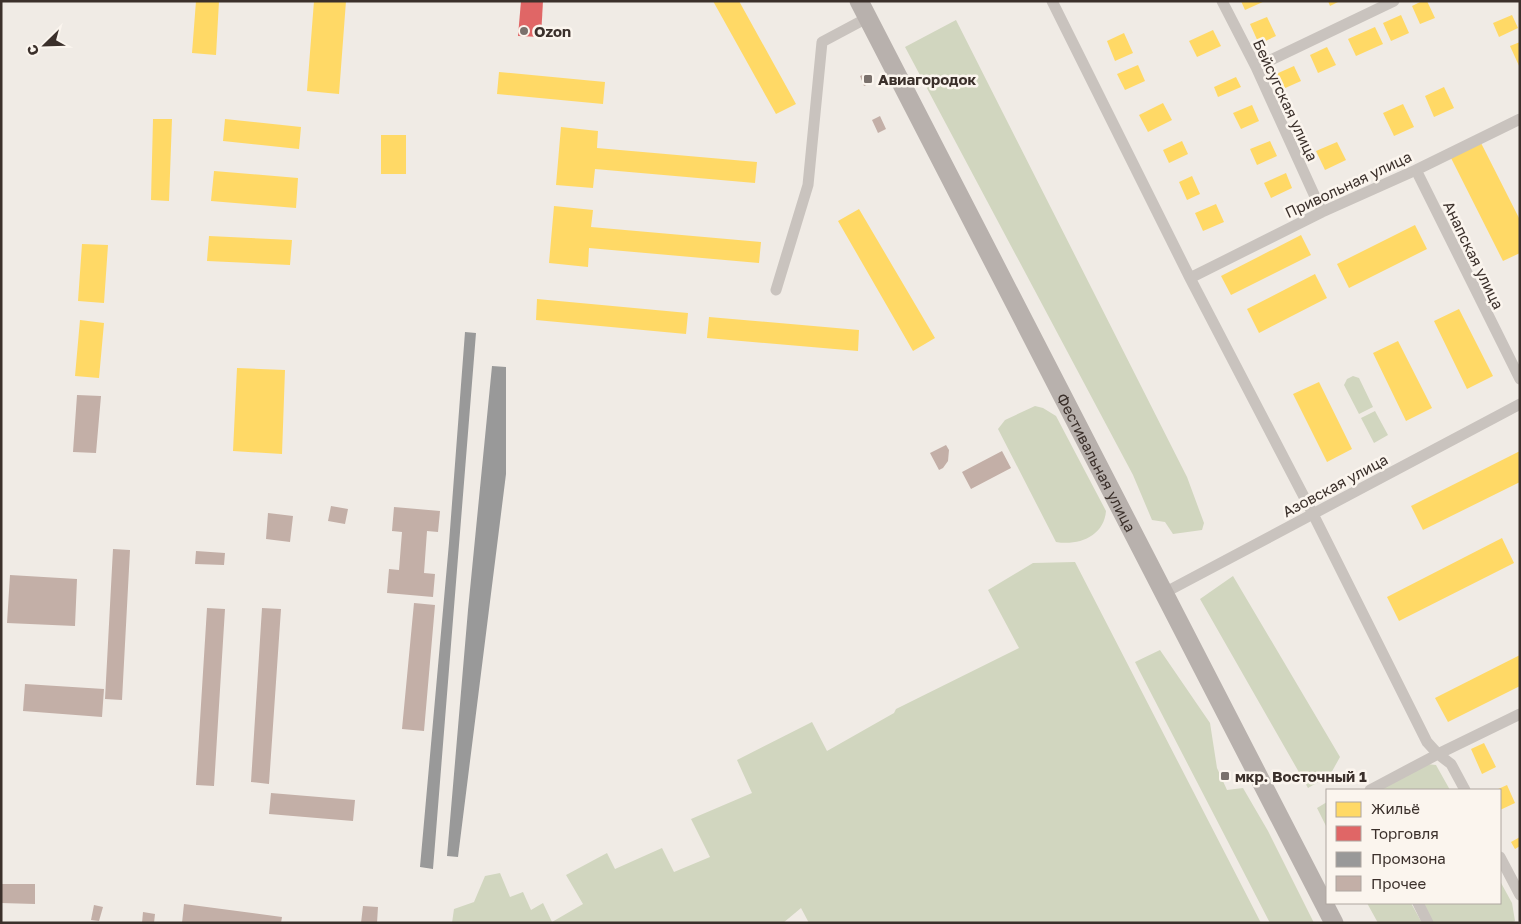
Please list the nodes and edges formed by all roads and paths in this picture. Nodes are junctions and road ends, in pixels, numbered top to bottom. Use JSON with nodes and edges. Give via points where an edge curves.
{"nodes":[{"id":1,"x":1052,"y":1,"type":"edge"},
{"id":2,"x":1222,"y":1,"type":"edge"},
{"id":3,"x":1394,"y":1,"type":"edge"},
{"id":4,"x":1377,"y":5,"type":"edge"},
{"id":5,"x":863,"y":10,"type":"edge"},
{"id":6,"x":1256,"y":67,"type":"junction"},
{"id":7,"x":1520,"y":119,"type":"edge"},
{"id":8,"x":1416,"y":170,"type":"junction"},
{"id":9,"x":1322,"y":212,"type":"junction"},
{"id":10,"x":1190,"y":278,"type":"junction"},
{"id":11,"x":776,"y":290,"type":"dead end"},
{"id":12,"x":1520,"y":379,"type":"edge"},
{"id":13,"x":1520,"y":404,"type":"edge"},
{"id":14,"x":1313,"y":514,"type":"junction"},
{"id":15,"x":1164,"y":593,"type":"junction"},
{"id":16,"x":1520,"y":714,"type":"edge"},
{"id":17,"x":1438,"y":754,"type":"junction"},
{"id":18,"x":1372,"y":789,"type":"edge"},
{"id":19,"x":1464,"y":789,"type":"edge"},
{"id":20,"x":1501,"y":859,"type":"edge"},
{"id":21,"x":1520,"y":895,"type":"edge"},
{"id":22,"x":1418,"y":904,"type":"edge"},
{"id":23,"x":1334,"y":923,"type":"edge"},
{"id":24,"x":1428,"y":923,"type":"edge"}],
"edges":[{"from":1,"to":10,"type":"street"},
{"from":2,"to":6,"type":"street","name":"Бейсугская улица"},
{"from":3,"to":4,"type":"street"},
{"from":4,"to":6,"type":"street"},
{"from":5,"to":11,"type":"street","via":[[822,42],[808,185]]},
{"from":5,"to":15,"type":"main road","name":"Фестивальная улица"},
{"from":6,"to":9,"type":"street","name":"Бейсугская улица"},
{"from":7,"to":8,"type":"street","name":"Привольная улица"},
{"from":8,"to":9,"type":"street","name":"Привольная улица"},
{"from":8,"to":12,"type":"street","name":"Анапская улица"},
{"from":9,"to":10,"type":"street","name":"Привольная улица"},
{"from":10,"to":14,"type":"street"},
{"from":13,"to":14,"type":"street","name":"Азовская улица"},
{"from":14,"to":15,"type":"street","name":"Азовская улица"},
{"from":14,"to":17,"type":"street","via":[[1427,742]]},
{"from":15,"to":23,"type":"main road","name":"Фестивальная улица"},
{"from":16,"to":17,"type":"street"},
{"from":17,"to":18,"type":"street"},
{"from":17,"to":19,"type":"street","via":[[1451,764]]},
{"from":20,"to":21,"type":"street"},
{"from":22,"to":24,"type":"street"}]}
